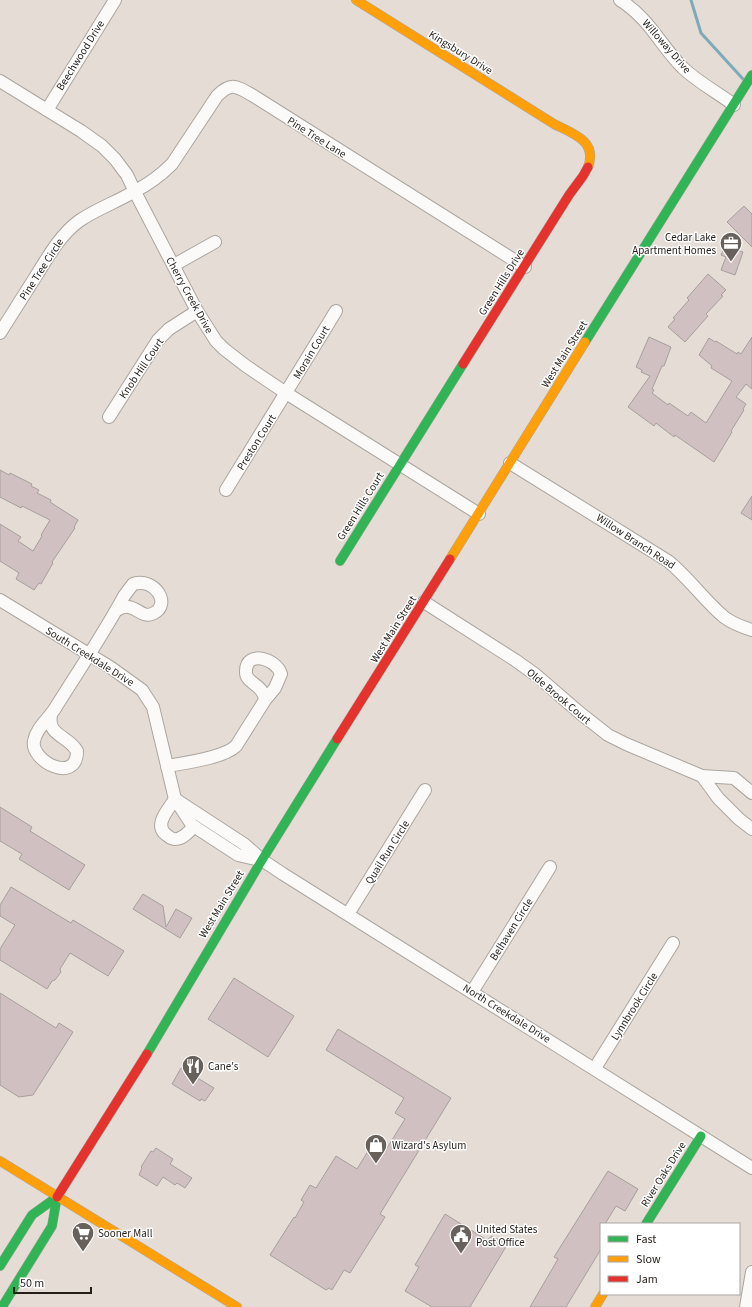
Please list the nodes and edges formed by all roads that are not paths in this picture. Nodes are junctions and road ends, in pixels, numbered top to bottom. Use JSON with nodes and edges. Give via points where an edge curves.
{"nodes":[{"id":1,"x":115,"y":0,"type":"edge"},
{"id":2,"x":356,"y":0,"type":"edge"},
{"id":3,"x":620,"y":0,"type":"edge"},
{"id":4,"x":752,"y":75,"type":"edge"},
{"id":5,"x":0,"y":81,"type":"edge"},
{"id":6,"x":734,"y":105,"type":"junction"},
{"id":7,"x":46,"y":110,"type":"junction"},
{"id":8,"x":554,"y":124,"type":"joint"},
{"id":9,"x":135,"y":192,"type":"junction"},
{"id":10,"x":215,"y":242,"type":"dead end"},
{"id":11,"x":174,"y":265,"type":"junction"},
{"id":12,"x":525,"y":267,"type":"junction"},
{"id":13,"x":197,"y":311,"type":"junction"},
{"id":14,"x":336,"y":311,"type":"dead end"},
{"id":15,"x":0,"y":333,"type":"edge"},
{"id":16,"x":286,"y":393,"type":"junction"},
{"id":17,"x":109,"y":417,"type":"dead end"},
{"id":18,"x":510,"y":463,"type":"junction"},
{"id":19,"x":400,"y":464,"type":"junction"},
{"id":20,"x":226,"y":490,"type":"dead end"},
{"id":21,"x":479,"y":514,"type":"junction"},
{"id":22,"x":340,"y":561,"type":"dead end"},
{"id":23,"x":0,"y":600,"type":"edge"},
{"id":24,"x":424,"y":602,"type":"junction"},
{"id":25,"x":117,"y":610,"type":"dead end"},
{"id":26,"x":747,"y":629,"type":"edge"},
{"id":27,"x":89,"y":655,"type":"junction"},
{"id":28,"x":265,"y":700,"type":"dead end"},
{"id":29,"x":51,"y":715,"type":"dead end"},
{"id":30,"x":167,"y":766,"type":"junction"},
{"id":31,"x":702,"y":776,"type":"junction"},
{"id":32,"x":425,"y":790,"type":"dead end"},
{"id":33,"x":752,"y":793,"type":"edge"},
{"id":34,"x":175,"y":800,"type":"junction"},
{"id":35,"x":195,"y":828,"type":"junction"},
{"id":36,"x":752,"y":829,"type":"edge"},
{"id":37,"x":262,"y":860,"type":"junction"},
{"id":38,"x":550,"y":867,"type":"dead end"},
{"id":39,"x":348,"y":914,"type":"junction"},
{"id":40,"x":673,"y":943,"type":"dead end"},
{"id":41,"x":472,"y":992,"type":"junction"},
{"id":42,"x":595,"y":1068,"type":"junction"},
{"id":43,"x":701,"y":1136,"type":"junction"},
{"id":44,"x":0,"y":1160,"type":"edge"},
{"id":45,"x":752,"y":1168,"type":"edge"},
{"id":46,"x":57,"y":1197,"type":"junction"},
{"id":47,"x":647,"y":1223,"type":"edge"},
{"id":48,"x":0,"y":1266,"type":"edge"},
{"id":49,"x":752,"y":1272,"type":"edge"},
{"id":50,"x":602,"y":1295,"type":"edge"},
{"id":51,"x":2,"y":1307,"type":"edge"},
{"id":52,"x":237,"y":1307,"type":"edge"},
{"id":53,"x":595,"y":1307,"type":"edge"},
{"id":54,"x":746,"y":1307,"type":"edge"}],
"edges":[{"from":1,"to":7,"type":"street","name":"Beechwood Drive"},
{"from":2,"to":8,"type":"main road","name":"Kingsbury Drive"},
{"from":3,"to":6,"type":"street","name":"Willoway Drive","via":[[646,22],[684,69]]},
{"from":4,"to":6,"type":"main road","name":"West Main Street"},
{"from":5,"to":7,"type":"street","name":"Cherry Creek Drive"},
{"from":6,"to":18,"type":"main road","name":"West Main Street"},
{"from":7,"to":9,"type":"street","name":"Cherry Creek Drive","via":[[102,146],[128,175]]},
{"from":8,"to":12,"type":"main road","name":"Green Hills Drive","via":[[588,144],[591,153],[590,163]]},
{"from":9,"to":11,"type":"street","name":"Cherry Creek Drive"},
{"from":9,"to":12,"type":"street","name":"Pine Tree Lane","via":[[172,164],[217,96],[230,86],[236,86]]},
{"from":9,"to":15,"type":"street","name":"Pine Tree Circle","via":[[88,215],[69,229]]},
{"from":10,"to":11,"type":"street"},
{"from":11,"to":13,"type":"street","name":"Cherry Creek Drive"},
{"from":12,"to":19,"type":"main road","name":"Green Hills Drive"},
{"from":13,"to":16,"type":"street","name":"Cherry Creek Drive","via":[[224,349]]},
{"from":13,"to":17,"type":"street","name":"Knob Hill Court","via":[[158,340]]},
{"from":14,"to":16,"type":"street","name":"Morain Court"},
{"from":16,"to":19,"type":"street","name":"Cherry Creek Drive"},
{"from":16,"to":20,"type":"street","name":"Preston Court"},
{"from":18,"to":21,"type":"main road","name":"West Main Street"},
{"from":18,"to":26,"type":"street","name":"Willow Branch Road","via":[[668,561],[724,616]]},
{"from":19,"to":21,"type":"street","name":"Cherry Creek Drive"},
{"from":19,"to":22,"type":"main road","name":"Green Hills Court"},
{"from":21,"to":24,"type":"main road","name":"West Main Street"},
{"from":23,"to":27,"type":"street","name":"South Creekdale Drive"},
{"from":24,"to":31,"type":"street","name":"Olde Brook Court","via":[[536,675],[608,734]]},
{"from":24,"to":37,"type":"main road","name":"West Main Street"},
{"from":25,"to":27,"type":"street"},
{"from":27,"to":29,"type":"street"},
{"from":27,"to":30,"type":"street","name":"South Creekdale Drive","via":[[137,685],[146,695],[153,707]]},
{"from":28,"to":30,"type":"street","via":[[232,750],[216,756]]},
{"from":30,"to":34,"type":"street","name":"South Creekdale Drive"},
{"from":31,"to":33,"type":"street","name":"Olde Brook Court","via":[[734,778]]},
{"from":31,"to":36,"type":"street","via":[[718,798]]},
{"from":32,"to":39,"type":"street","name":"Quail Run Circle"},
{"from":34,"to":35,"type":"street","name":"South Creekdale Drive"},
{"from":34,"to":35,"type":"street","via":[[161,820],[162,831],[175,839]]},
{"from":34,"to":37,"type":"street","via":[[244,844]]},
{"from":35,"to":37,"type":"street","name":"South Creekdale Drive","via":[[238,855]]},
{"from":37,"to":39,"type":"street","name":"North Creekdale Drive"},
{"from":37,"to":46,"type":"main road","name":"West Main Street","via":[[131,1080]]},
{"from":38,"to":41,"type":"street","name":"Belhaven Circle"},
{"from":39,"to":41,"type":"street","name":"North Creekdale Drive"},
{"from":40,"to":42,"type":"street","name":"Lynnbrook Circle"},
{"from":41,"to":42,"type":"street","name":"North Creekdale Drive"},
{"from":42,"to":43,"type":"street","name":"North Creekdale Drive"},
{"from":43,"to":45,"type":"street","name":"North Creekdale Drive"},
{"from":43,"to":47,"type":"main road","name":"River Oaks Drive"},
{"from":44,"to":46,"type":"main road"},
{"from":46,"to":48,"type":"main road","name":"West Main Street","via":[[32,1215]]},
{"from":46,"to":51,"type":"main road","name":"West Main Street","via":[[52,1226]]},
{"from":46,"to":52,"type":"main road"},
{"from":49,"to":54,"type":"street"},
{"from":50,"to":53,"type":"main road"}]}
